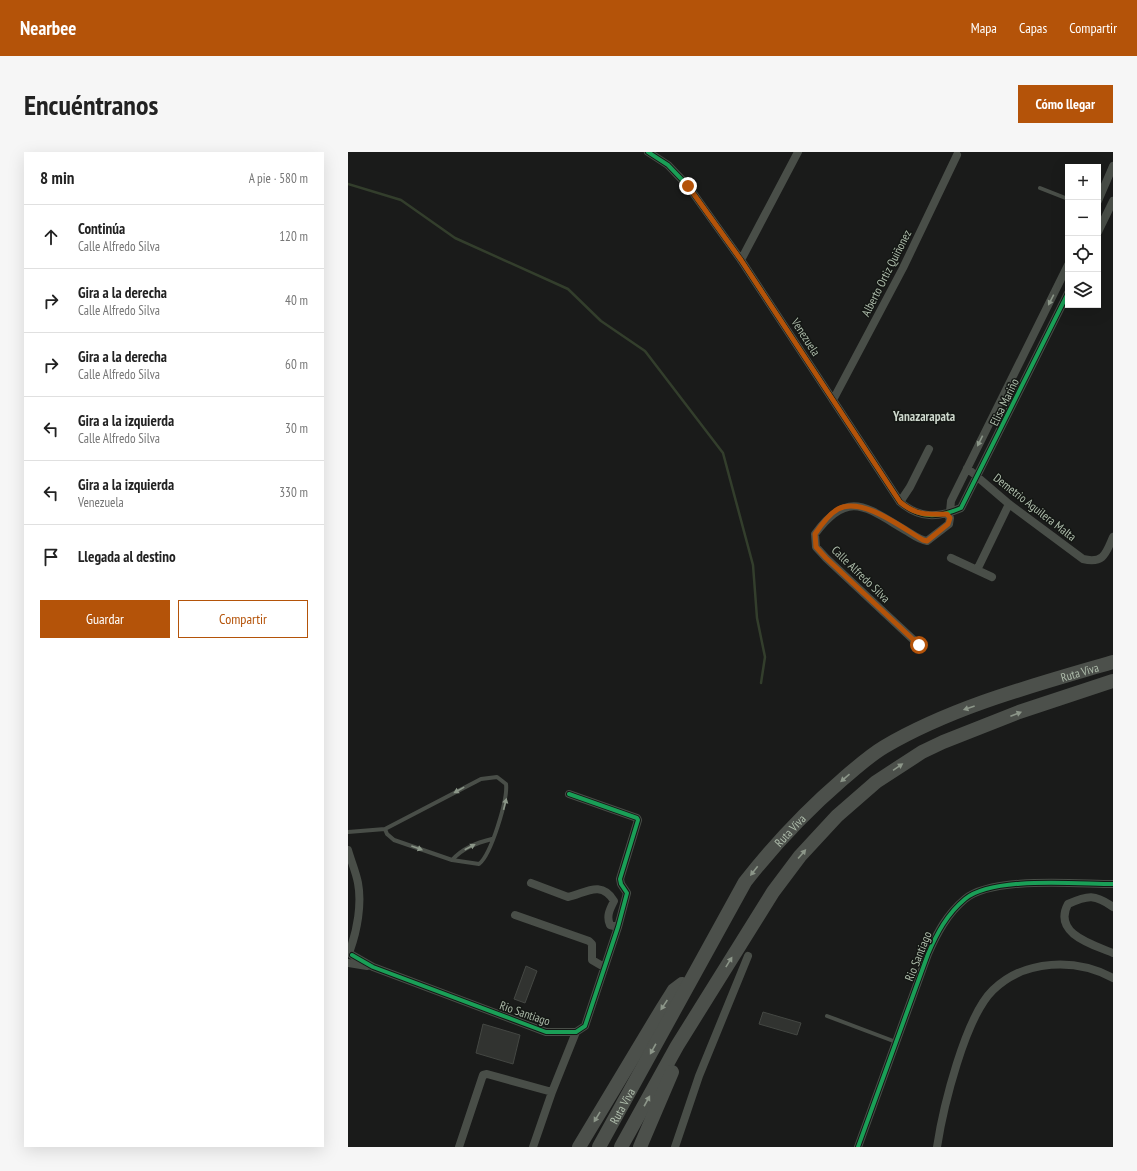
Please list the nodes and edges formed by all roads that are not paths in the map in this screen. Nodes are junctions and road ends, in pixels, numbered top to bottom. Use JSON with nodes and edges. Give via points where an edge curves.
{"nodes":[{"id":1,"x":648,"y":152,"type":"edge"},
{"id":2,"x":798,"y":152,"type":"edge"},
{"id":3,"x":957,"y":155,"type":"dead end"},
{"id":4,"x":1113,"y":166,"type":"edge"},
{"id":5,"x":1040,"y":188,"type":"dead end"},
{"id":6,"x":1101,"y":193,"type":"edge"},
{"id":7,"x":1065,"y":198,"type":"edge"},
{"id":8,"x":1113,"y":201,"type":"edge"},
{"id":9,"x":1101,"y":211,"type":"edge"},
{"id":10,"x":1107,"y":213,"type":"junction"},
{"id":11,"x":1101,"y":226,"type":"edge"},
{"id":12,"x":741,"y":260,"type":"junction"},
{"id":13,"x":1065,"y":271,"type":"edge"},
{"id":14,"x":1065,"y":299,"type":"edge"},
{"id":15,"x":833,"y":400,"type":"junction"},
{"id":16,"x":929,"y":449,"type":"dead end"},
{"id":17,"x":967,"y":468,"type":"junction"},
{"id":18,"x":978,"y":477,"type":"junction"},
{"id":19,"x":900,"y":502,"type":"junction"},
{"id":20,"x":1009,"y":504,"type":"junction"},
{"id":21,"x":949,"y":513,"type":"junction"},
{"id":22,"x":1113,"y":537,"type":"edge"},
{"id":23,"x":951,"y":558,"type":"dead end"},
{"id":24,"x":977,"y":570,"type":"junction"},
{"id":25,"x":992,"y":577,"type":"dead end"},
{"id":26,"x":919,"y":645,"type":"dead end"},
{"id":27,"x":1113,"y":662,"type":"edge"},
{"id":28,"x":1113,"y":681,"type":"edge"},
{"id":29,"x":569,"y":794,"type":"dead end"},
{"id":30,"x":385,"y":829,"type":"junction"},
{"id":31,"x":348,"y":832,"type":"edge"},
{"id":32,"x":492,"y":839,"type":"junction"},
{"id":33,"x":348,"y":850,"type":"edge"},
{"id":34,"x":452,"y":860,"type":"junction"},
{"id":35,"x":531,"y":882,"type":"dead end"},
{"id":36,"x":1113,"y":884,"type":"edge"},
{"id":37,"x":1113,"y":907,"type":"edge"},
{"id":38,"x":515,"y":915,"type":"dead end"},
{"id":39,"x":618,"y":927,"type":"junction"},
{"id":40,"x":355,"y":932,"type":"junction"},
{"id":41,"x":348,"y":941,"type":"edge"},
{"id":42,"x":1113,"y":953,"type":"edge"},
{"id":43,"x":349,"y":956,"type":"edge"},
{"id":44,"x":748,"y":956,"type":"dead end"},
{"id":45,"x":604,"y":967,"type":"junction"},
{"id":46,"x":691,"y":978,"type":"junction"},
{"id":47,"x":1113,"y":978,"type":"edge"},
{"id":48,"x":827,"y":1016,"type":"dead end"},
{"id":49,"x":576,"y":1032,"type":"junction"},
{"id":50,"x":896,"y":1042,"type":"junction"},
{"id":51,"x":677,"y":1046,"type":"junction"},
{"id":52,"x":552,"y":1092,"type":"junction"},
{"id":53,"x":459,"y":1147,"type":"edge"},
{"id":54,"x":533,"y":1147,"type":"edge"},
{"id":55,"x":579,"y":1147,"type":"edge"},
{"id":56,"x":599,"y":1147,"type":"edge"},
{"id":57,"x":621,"y":1147,"type":"edge"},
{"id":58,"x":640,"y":1147,"type":"edge"},
{"id":59,"x":676,"y":1147,"type":"edge"},
{"id":60,"x":858,"y":1147,"type":"edge"},
{"id":61,"x":937,"y":1147,"type":"edge"}],
"edges":[{"from":1,"to":12,"type":"street","name":"Venezuela","via":[[668,165],[688,186]]},
{"from":2,"to":12,"type":"street"},
{"from":3,"to":15,"type":"street","name":"Alberto Ortiz Quiñonez","via":[[903,268]]},
{"from":4,"to":6,"type":"street"},
{"from":5,"to":7,"type":"lane"},
{"from":8,"to":10,"type":"street"},
{"from":9,"to":10,"type":"street"},
{"from":10,"to":11,"type":"street"},
{"from":12,"to":15,"type":"street","name":"Venezuela"},
{"from":13,"to":17,"type":"street","name":"Elisa Mariño","one_way":true},
{"from":14,"to":18,"type":"street","name":"Elisa Mariño"},
{"from":15,"to":19,"type":"street","name":"Venezuela"},
{"from":16,"to":19,"type":"street","via":[[910,488]]},
{"from":17,"to":18,"type":"street","name":"Demetrio Aguilera Malta"},
{"from":17,"to":21,"type":"street","name":"Elisa Mariño","via":[[951,501]]},
{"from":18,"to":20,"type":"street","name":"Demetrio Aguilera Malta"},
{"from":18,"to":21,"type":"street","name":"Elisa Mariño","via":[[961,508]]},
{"from":19,"to":21,"type":"street","name":"Venezuela","via":[[919,514]]},
{"from":20,"to":22,"type":"street","name":"Demetrio Aguilera Malta","via":[[1075,554],[1091,561],[1103,557]]},
{"from":20,"to":24,"type":"street"},
{"from":21,"to":26,"type":"street","name":"Calle Alfredo Silva","via":[[948,524],[927,541],[870,510],[855,505],[839,509],[823,522],[815,534],[816,547],[826,558]]},
{"from":23,"to":24,"type":"street"},
{"from":24,"to":25,"type":"street"},
{"from":27,"to":46,"type":"highway","name":"Ruta Viva","one_way":true,"via":[[943,717],[882,748],[832,789],[765,857],[745,882]]},
{"from":51,"to":28,"type":"highway","name":"Ruta Viva","one_way":true,"via":[[773,892],[800,856],[837,816],[876,782],[922,752],[943,742],[1019,712]]},
{"from":29,"to":39,"type":"street","via":[[638,820],[620,878],[627,893]]},
{"from":30,"to":31,"type":"lane"},
{"from":32,"to":30,"type":"lane","one_way":true,"via":[[507,793],[506,784],[497,777],[481,779]]},
{"from":30,"to":34,"type":"lane","one_way":true,"via":[[394,840]]},
{"from":34,"to":32,"type":"lane","one_way":true,"via":[[463,850]]},
{"from":32,"to":34,"type":"lane","via":[[486,856],[479,864]]},
{"from":33,"to":40,"type":"street","via":[[358,883],[359,903]]},
{"from":35,"to":39,"type":"street","via":[[568,897],[592,888],[605,892],[614,901],[607,917],[608,921],[610,925]]},
{"from":36,"to":50,"type":"street","name":"Rio Santiago","via":[[1029,884],[991,887],[966,898],[947,917],[935,937]]},
{"from":37,"to":42,"type":"street","via":[[1098,898],[1087,897],[1068,904],[1065,914],[1066,925],[1072,934]]},
{"from":38,"to":45,"type":"street","via":[[589,941],[592,944],[592,960]]},
{"from":39,"to":45,"type":"street"},
{"from":40,"to":41,"type":"street"},
{"from":40,"to":43,"type":"street"},
{"from":43,"to":49,"type":"street","name":"Rio Santiago","via":[[546,1032]]},
{"from":44,"to":59,"type":"street","via":[[699,1076]]},
{"from":45,"to":49,"type":"street","via":[[584,1026]]},
{"from":46,"to":55,"type":"highway","one_way":true,"via":[[677,987],[662,1009]]},
{"from":46,"to":56,"type":"highway","name":"Ruta Viva","one_way":true},
{"from":47,"to":61,"type":"street","via":[[1082,966],[1062,964],[1026,971],[993,990],[976,1016],[962,1051],[945,1107]]},
{"from":48,"to":50,"type":"lane"},
{"from":49,"to":52,"type":"street"},
{"from":50,"to":60,"type":"street","name":"Rio Santiago"},
{"from":57,"to":51,"type":"highway","name":"Ruta Viva","one_way":true},
{"from":51,"to":58,"type":"highway","via":[[672,1073]]},
{"from":52,"to":53,"type":"street","via":[[483,1075]]},
{"from":52,"to":54,"type":"street"}]}
